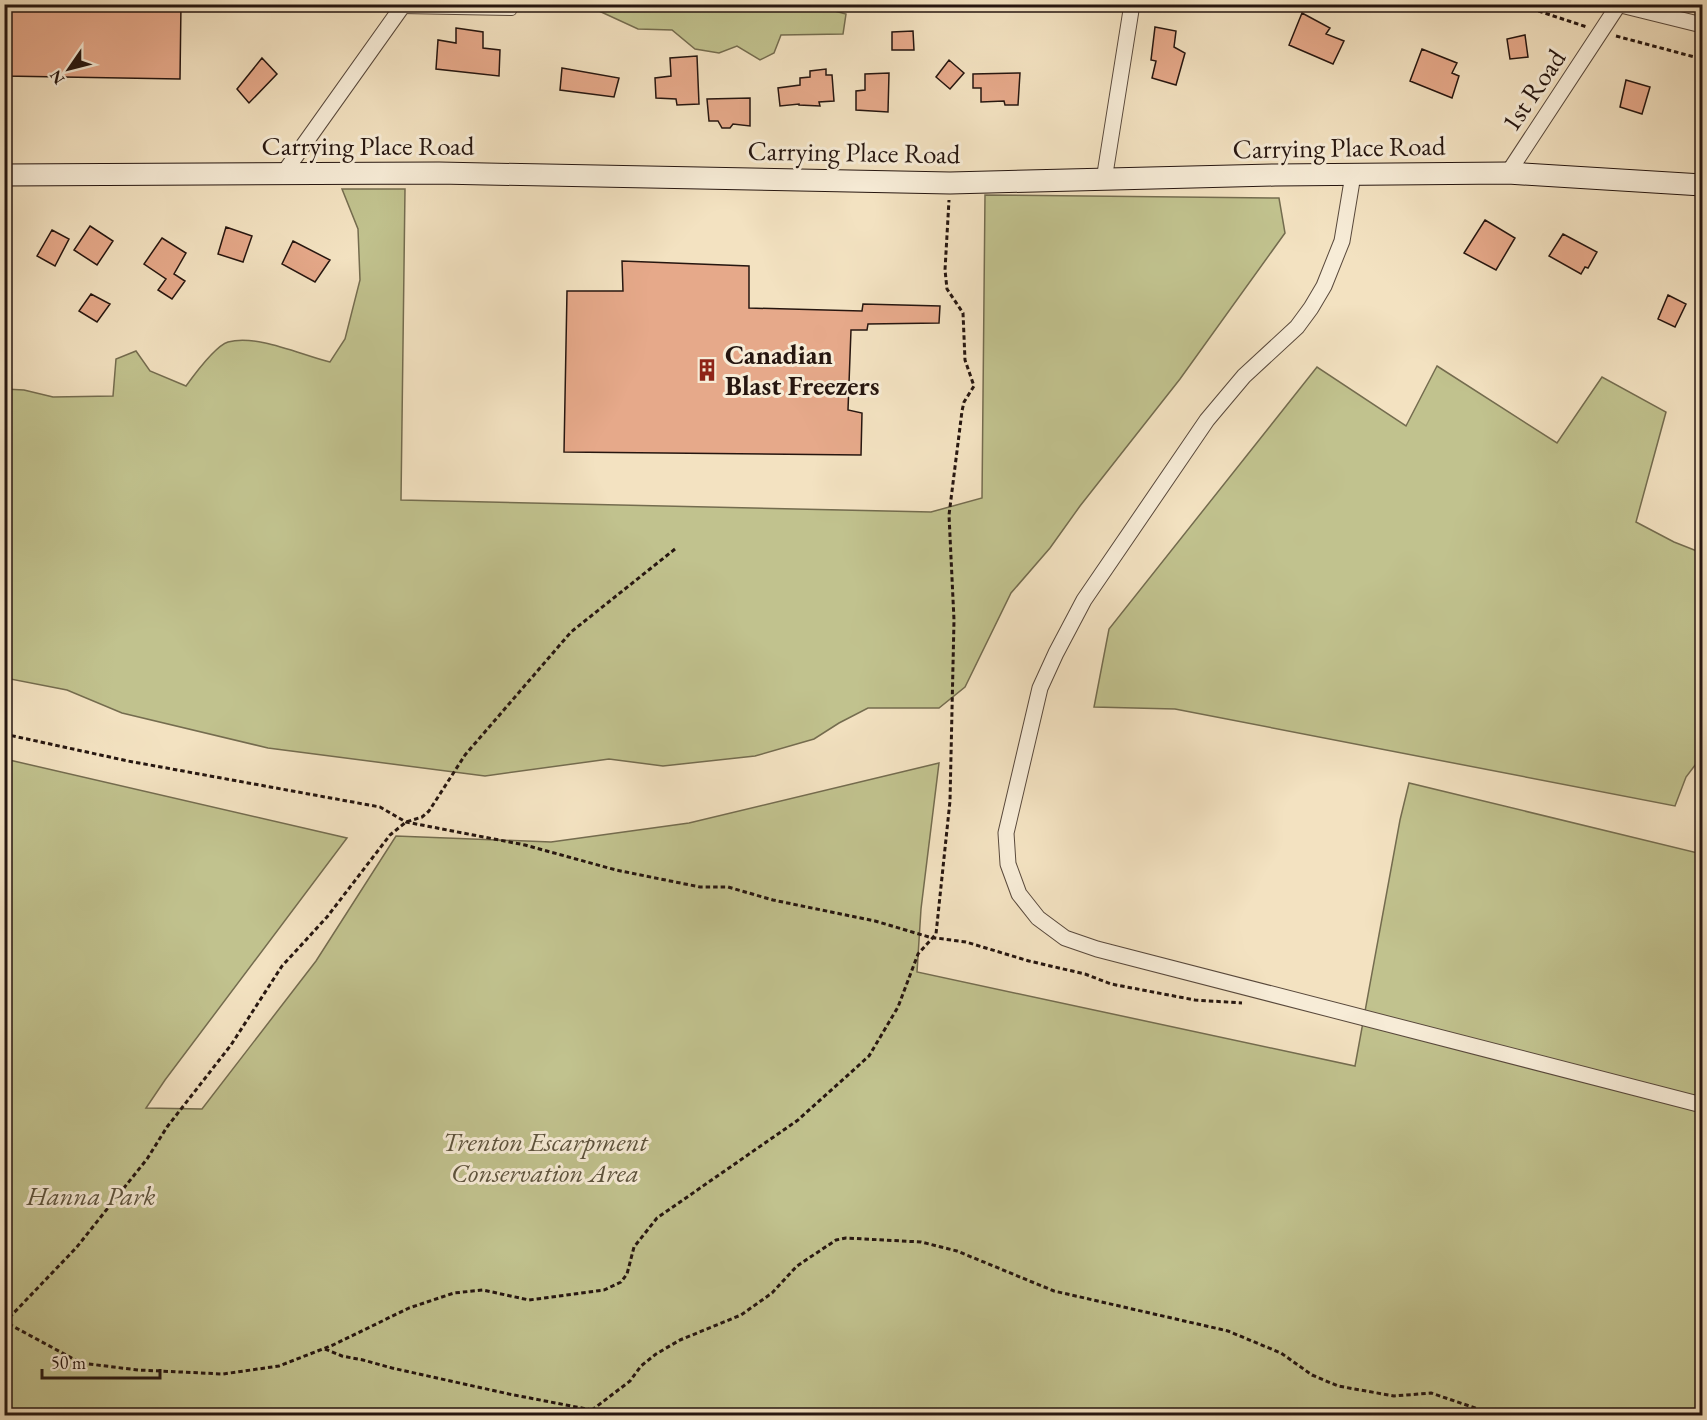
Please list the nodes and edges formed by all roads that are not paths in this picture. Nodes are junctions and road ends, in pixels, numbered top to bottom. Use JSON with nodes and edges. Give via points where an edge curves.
{"nodes":[{"id":1,"x":1132,"y":4,"type":"edge"},
{"id":2,"x":1618,"y":5,"type":"edge"},
{"id":3,"x":403,"y":7,"type":"edge"},
{"id":4,"x":512,"y":11,"type":"dead end"},
{"id":5,"x":1702,"y":25,"type":"edge"},
{"id":6,"x":1508,"y":173,"type":"junction"},
{"id":7,"x":283,"y":174,"type":"junction"},
{"id":8,"x":4,"y":175,"type":"edge"},
{"id":9,"x":1353,"y":175,"type":"junction"},
{"id":10,"x":1104,"y":180,"type":"junction"},
{"id":11,"x":1702,"y":185,"type":"edge"},
{"id":12,"x":1702,"y":1105,"type":"edge"}],
"edges":[{"from":1,"to":10,"type":"street"},
{"from":2,"to":5,"type":"street"},
{"from":2,"to":6,"type":"street","name":"1st Road"},
{"from":3,"to":4,"type":"lane"},
{"from":3,"to":7,"type":"street"},
{"from":6,"to":9,"type":"main road","name":"Carrying Place Road"},
{"from":6,"to":11,"type":"main road","name":"Carrying Place Road"},
{"from":7,"to":8,"type":"main road","name":"Carrying Place Road"},
{"from":7,"to":10,"type":"main road","name":"Carrying Place Road","via":[[450,173],[950,183]]},
{"from":9,"to":10,"type":"main road","name":"Carrying Place Road"},
{"from":9,"to":12,"type":"street","via":[[1342,241],[1311,308],[1207,420],[1084,600],[1056,653],[1041,688],[1006,833],[1008,864],[1019,894],[1038,918],[1065,938],[1097,949]]}]}
